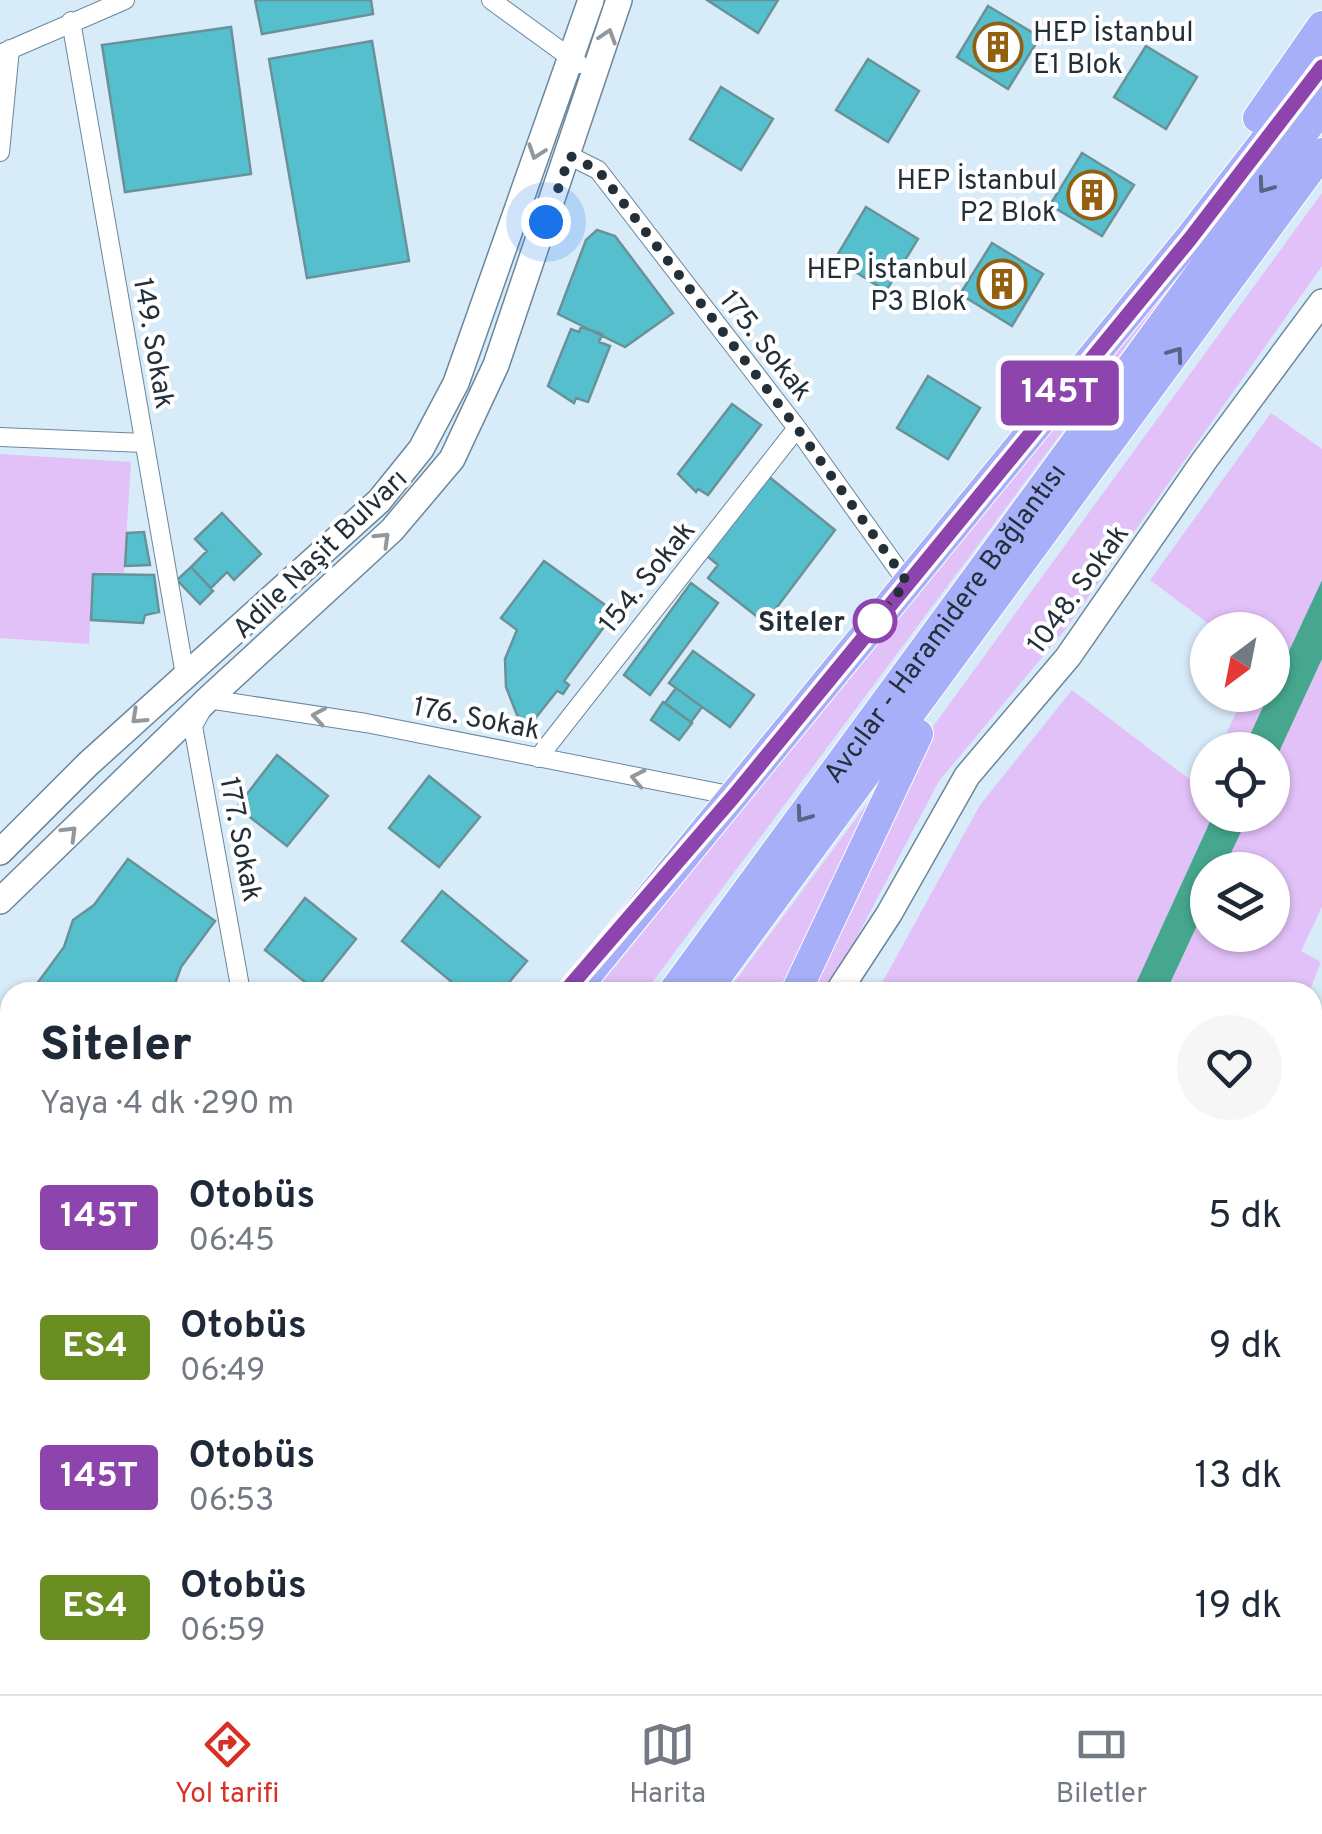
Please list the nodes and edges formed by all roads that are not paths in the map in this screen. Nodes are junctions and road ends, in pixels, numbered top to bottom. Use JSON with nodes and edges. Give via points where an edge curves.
{"nodes":[{"id":1,"x":125,"y":0,"type":"edge"},
{"id":2,"x":491,"y":0,"type":"edge"},
{"id":3,"x":591,"y":0,"type":"edge"},
{"id":4,"x":619,"y":0,"type":"edge"},
{"id":5,"x":71,"y":21,"type":"junction"},
{"id":6,"x":1322,"y":26,"type":"edge"},
{"id":7,"x":5,"y":51,"type":"edge"},
{"id":8,"x":568,"y":60,"type":"junction"},
{"id":9,"x":1322,"y":67,"type":"edge"},
{"id":10,"x":597,"y":72,"type":"junction"},
{"id":11,"x":1322,"y":108,"type":"edge"},
{"id":12,"x":0,"y":152,"type":"edge"},
{"id":13,"x":1322,"y":153,"type":"edge"},
{"id":14,"x":570,"y":156,"type":"junction"},
{"id":15,"x":1322,"y":171,"type":"edge"},
{"id":16,"x":1288,"y":201,"type":"junction"},
{"id":17,"x":1322,"y":302,"type":"edge"},
{"id":18,"x":1086,"y":360,"type":"junction"},
{"id":19,"x":797,"y":428,"type":"junction"},
{"id":20,"x":0,"y":437,"type":"edge"},
{"id":21,"x":144,"y":444,"type":"junction"},
{"id":22,"x":1056,"y":517,"type":"junction"},
{"id":23,"x":310,"y":564,"type":"junction"},
{"id":24,"x":907,"y":582,"type":"junction"},
{"id":25,"x":331,"y":588,"type":"junction"},
{"id":26,"x":185,"y":675,"type":"junction"},
{"id":27,"x":208,"y":699,"type":"junction"},
{"id":28,"x":538,"y":758,"type":"junction"},
{"id":29,"x":734,"y":796,"type":"junction"},
{"id":30,"x":0,"y":852,"type":"edge"},
{"id":31,"x":0,"y":902,"type":"edge"},
{"id":32,"x":889,"y":914,"type":"junction"},
{"id":33,"x":580,"y":981,"type":"edge"},
{"id":34,"x":239,"y":982,"type":"edge"},
{"id":35,"x":680,"y":982,"type":"edge"},
{"id":36,"x":712,"y":982,"type":"edge"},
{"id":37,"x":801,"y":982,"type":"edge"},
{"id":38,"x":845,"y":982,"type":"edge"},
{"id":39,"x":858,"y":982,"type":"edge"}],
"edges":[{"from":1,"to":5,"type":"street"},
{"from":2,"to":8,"type":"street"},
{"from":3,"to":8,"type":"main road","name":"Adile Naşit Bulvarı"},
{"from":10,"to":4,"type":"main road","name":"Adile Naşit Bulvarı","one_way":true},
{"from":5,"to":7,"type":"street"},
{"from":5,"to":21,"type":"street","name":"149. Sokak"},
{"from":6,"to":18,"type":"highway"},
{"from":7,"to":12,"type":"street"},
{"from":8,"to":10,"type":"street"},
{"from":8,"to":23,"type":"main road","name":"Adile Naşit Bulvarı","one_way":true,"via":[[442,412],[403,474]]},
{"from":9,"to":18,"type":"highway","via":[[1190,239]]},
{"from":10,"to":14,"type":"main road","name":"Adile Naşit Bulvarı"},
{"from":11,"to":35,"type":"highway","name":"Avcılar - Haramidere Bağlantısı","one_way":true},
{"from":13,"to":16,"type":"highway","name":"Avcılar - Haramidere Bağlantısı"},
{"from":14,"to":19,"type":"street","name":"175. Sokak","via":[[598,170]]},
{"from":25,"to":14,"type":"main road","name":"Adile Naşit Bulvarı","one_way":true,"via":[[430,490],[452,459],[496,365]]},
{"from":15,"to":16,"type":"highway"},
{"from":22,"to":16,"type":"highway","name":"Avcılar - Haramidere Bağlantısı","one_way":true},
{"from":17,"to":32,"type":"main road","name":"1048. Sokak","via":[[1068,657],[967,776]]},
{"from":18,"to":24,"type":"highway"},
{"from":19,"to":24,"type":"street","name":"175. Sokak"},
{"from":19,"to":28,"type":"street","name":"154. Sokak"},
{"from":20,"to":21,"type":"street"},
{"from":21,"to":26,"type":"street","name":"149. Sokak"},
{"from":22,"to":36,"type":"highway","name":"Avcılar - Haramidere Bağlantısı"},
{"from":22,"to":37,"type":"highway","via":[[1034,566],[909,748]]},
{"from":23,"to":25,"type":"main road"},
{"from":23,"to":26,"type":"main road","name":"Adile Naşit Bulvarı"},
{"from":24,"to":29,"type":"highway"},
{"from":25,"to":27,"type":"main road","name":"Adile Naşit Bulvarı"},
{"from":26,"to":27,"type":"main road"},
{"from":26,"to":30,"type":"main road","name":"Adile Naşit Bulvarı","one_way":true},
{"from":28,"to":27,"type":"street","name":"176. Sokak","one_way":true},
{"from":31,"to":27,"type":"main road","name":"Adile Naşit Bulvarı","one_way":true},
{"from":27,"to":34,"type":"street","name":"177. Sokak","via":[[192,726]]},
{"from":29,"to":28,"type":"street","name":"176. Sokak","one_way":true},
{"from":29,"to":33,"type":"highway"},
{"from":32,"to":38,"type":"main road"},
{"from":32,"to":39,"type":"main road"}]}
